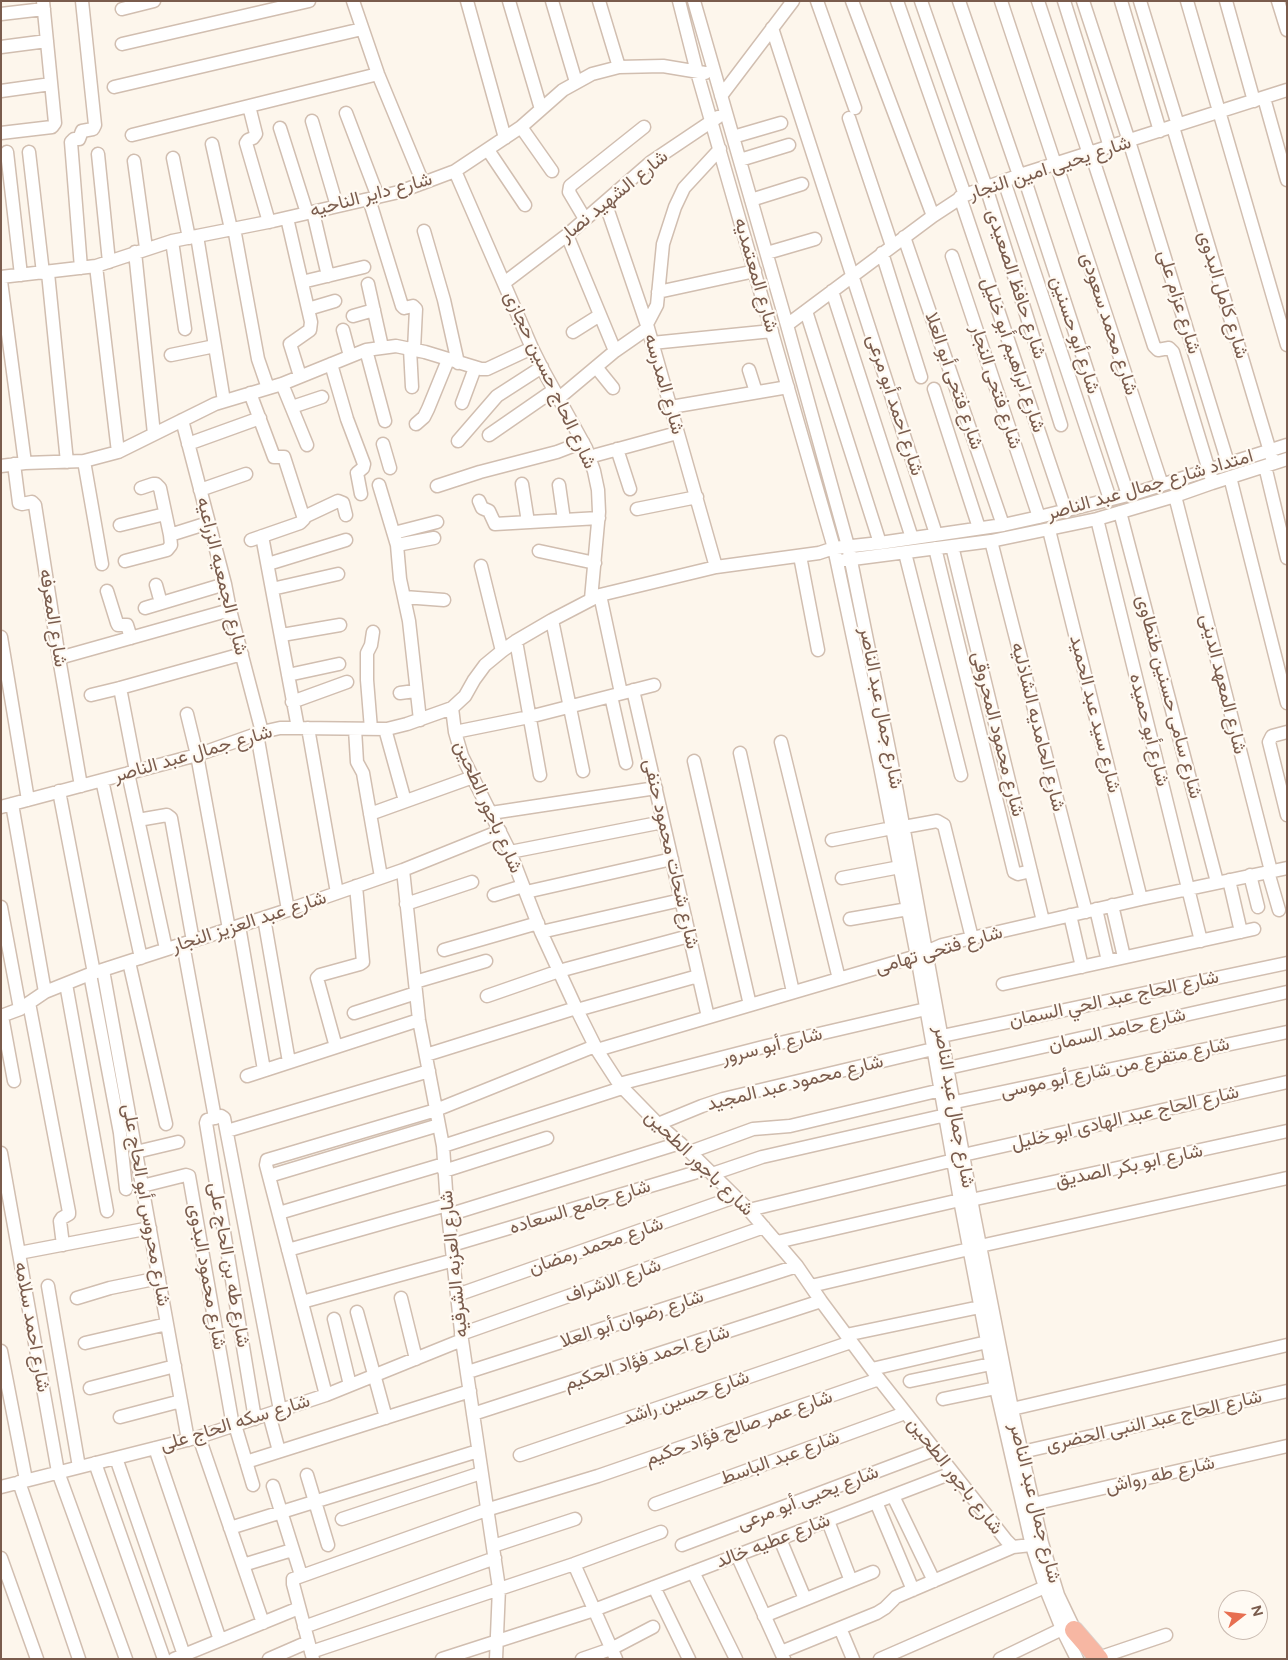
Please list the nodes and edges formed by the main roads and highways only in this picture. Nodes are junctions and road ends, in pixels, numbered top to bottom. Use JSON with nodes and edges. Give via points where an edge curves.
{"nodes":[{"id":1,"x":1068,"y":1625,"type":"road end"},
{"id":2,"x":1098,"y":1658,"type":"edge"}],
"edges":[{"from":1,"to":2,"type":"highway"}]}
